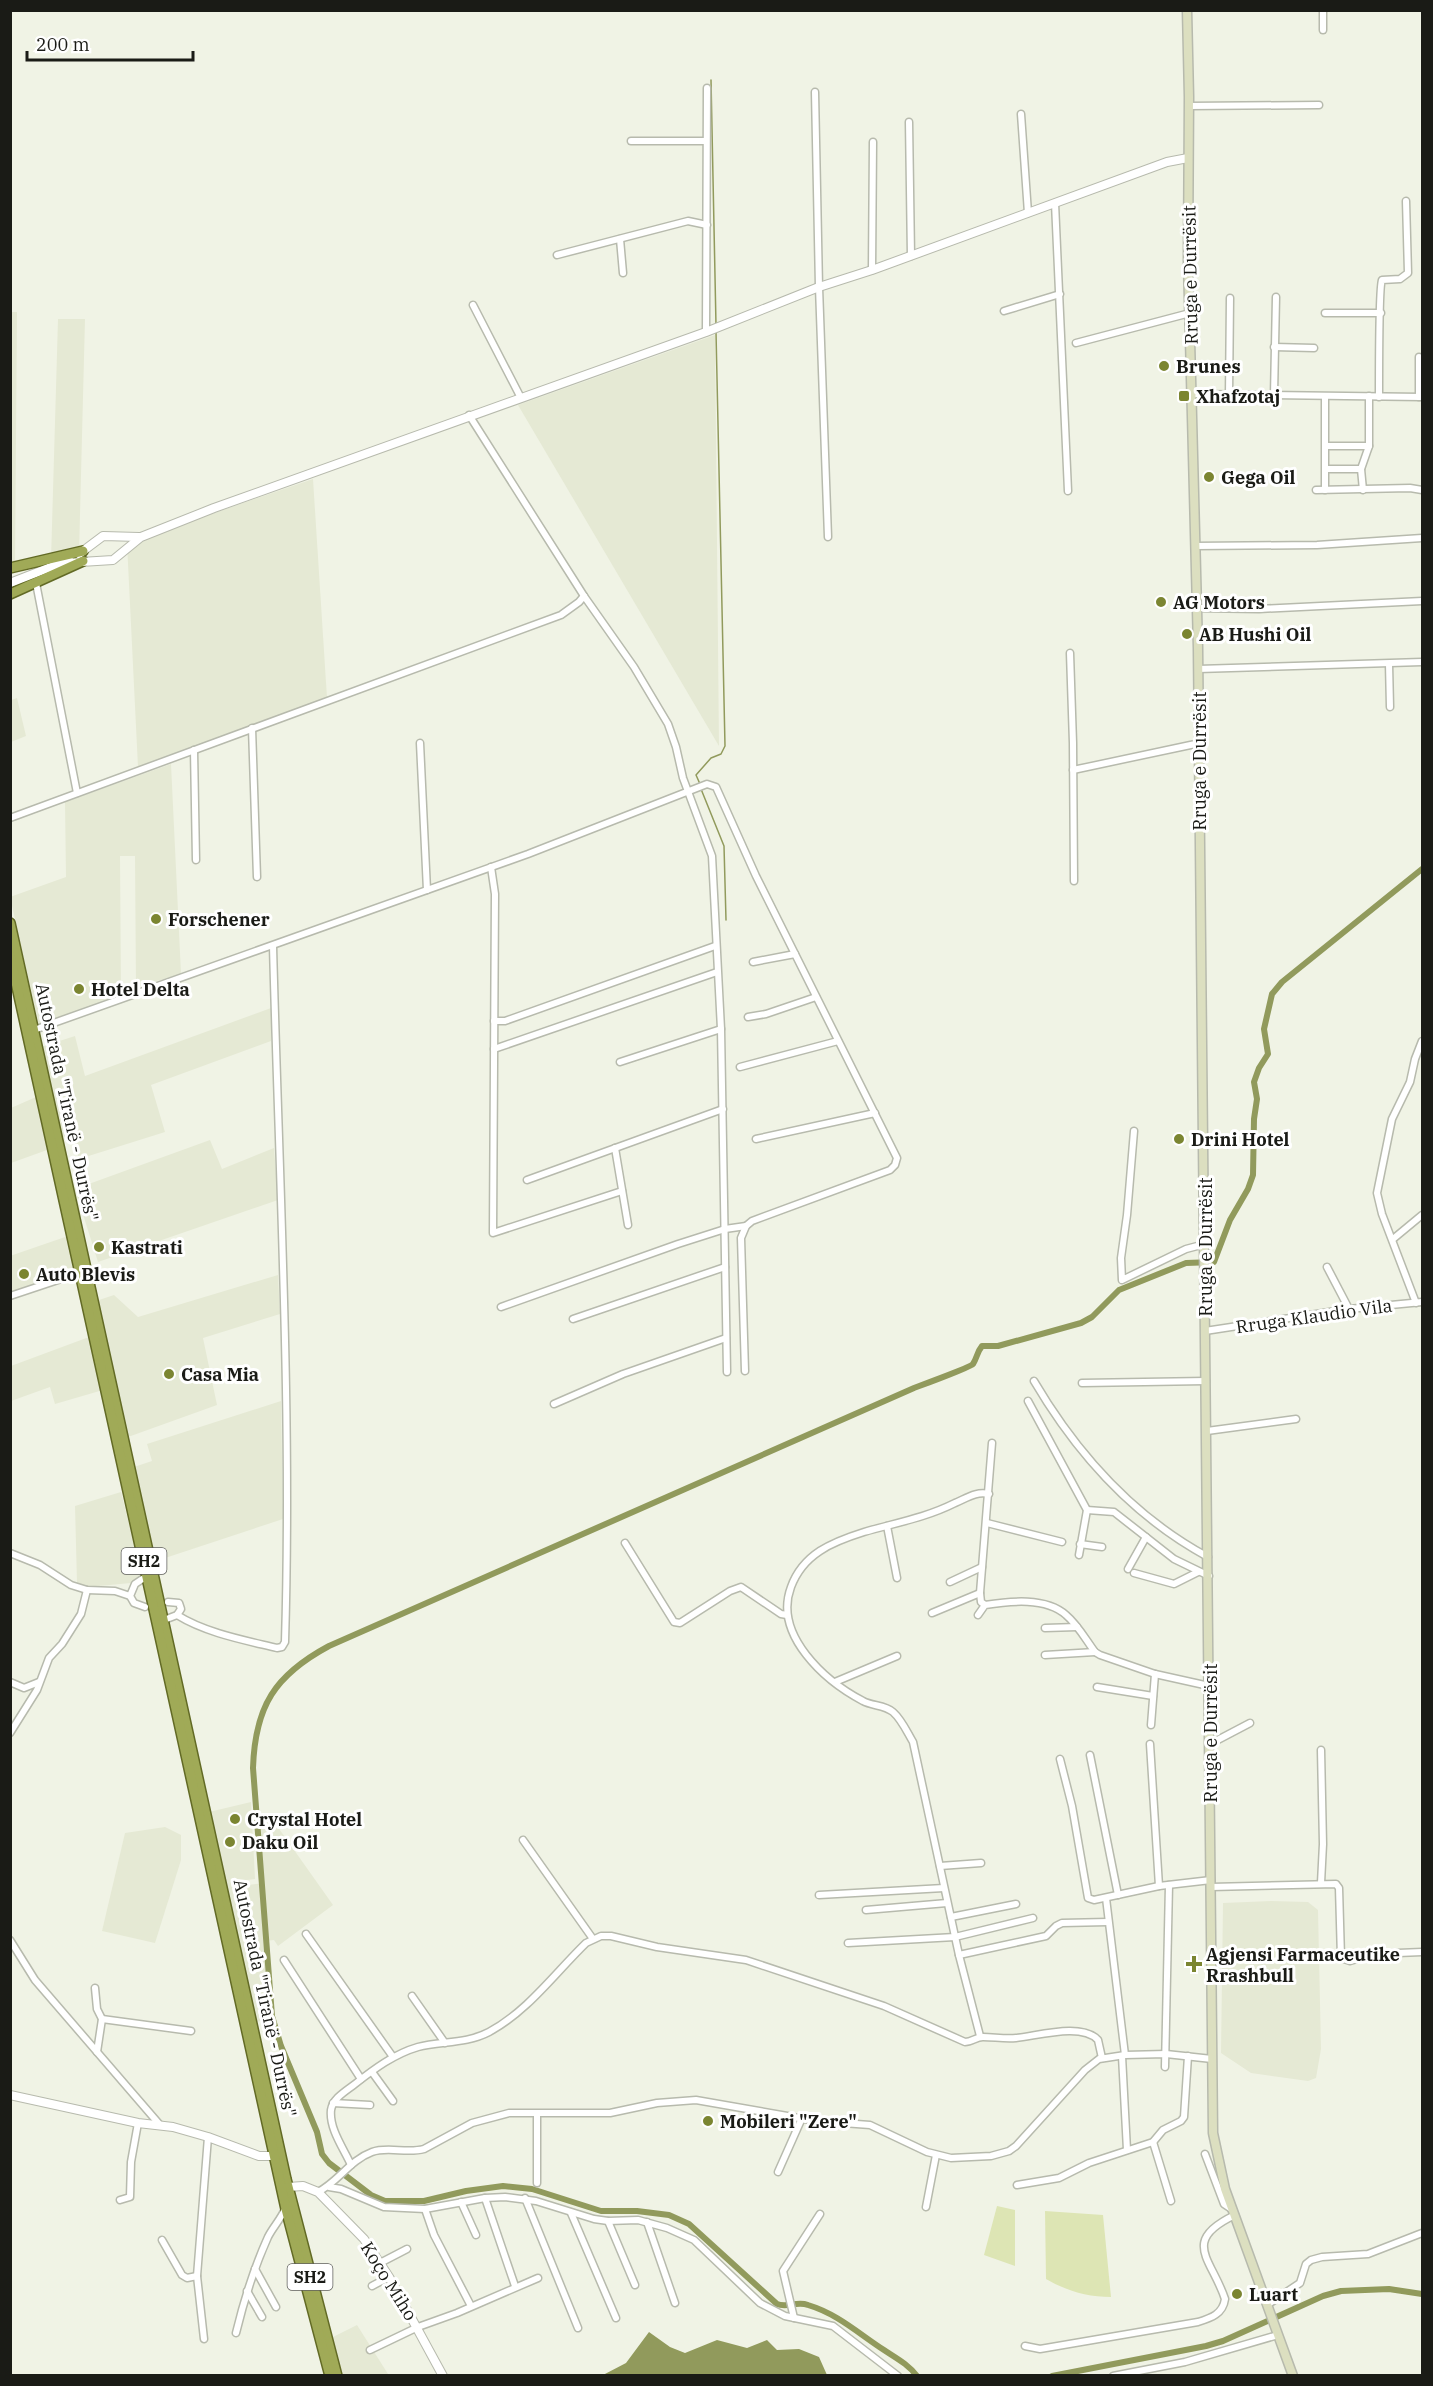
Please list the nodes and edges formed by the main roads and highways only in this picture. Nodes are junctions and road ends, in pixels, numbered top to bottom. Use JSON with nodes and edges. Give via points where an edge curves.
{"nodes":[{"id":1,"x":1187,"y":10,"type":"edge"},
{"id":2,"x":10,"y":568,"type":"edge"},
{"id":3,"x":10,"y":594,"type":"edge"},
{"id":4,"x":10,"y":923,"type":"edge"},
{"id":5,"x":10,"y":955,"type":"edge"},
{"id":6,"x":330,"y":2376,"type":"edge"},
{"id":7,"x":338,"y":2376,"type":"edge"},
{"id":8,"x":1293,"y":2376,"type":"edge"}],
"edges":[{"from":1,"to":8,"type":"main road","name":"Rruga e Durrësit","via":[[1200,743],[1215,2149],[1225,2189]]},
{"from":2,"to":3,"type":"highway","via":[[83,556]]},
{"from":4,"to":7,"type":"highway","name":"Autostrada \"Tiranë - Durrës\"","number":"SH2","via":[[288,2187]]},
{"from":5,"to":6,"type":"highway","name":"Autostrada \"Tiranë - Durrës\"","number":"SH2","via":[[274,2156]]}]}
